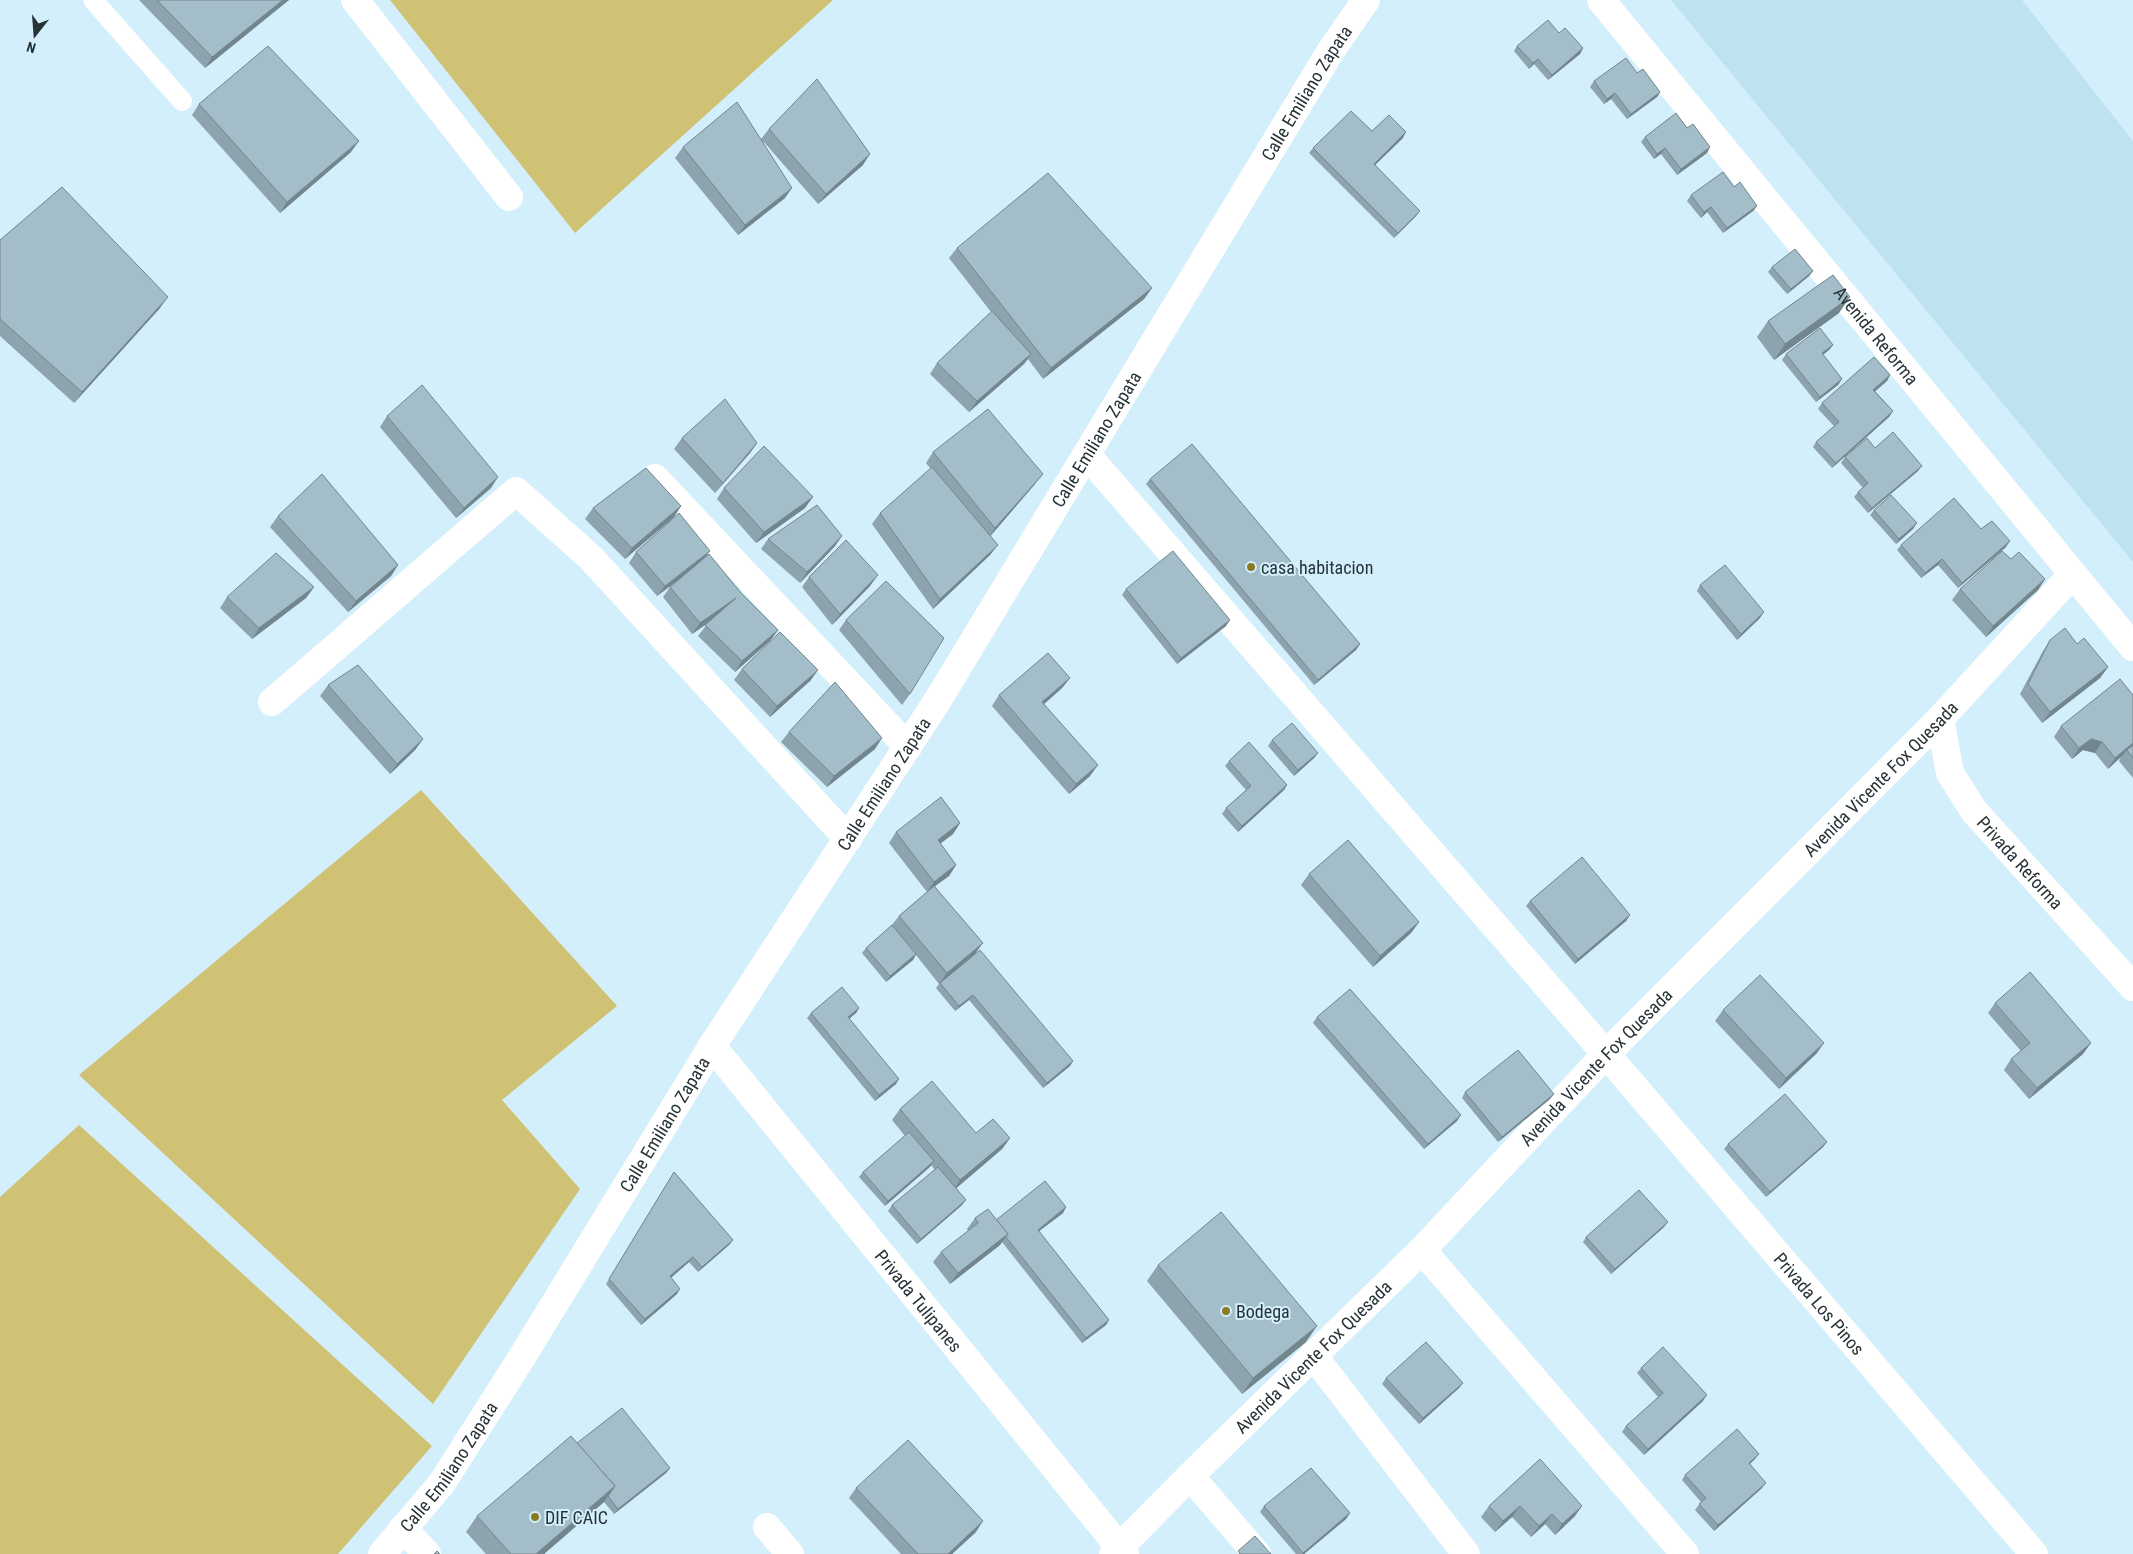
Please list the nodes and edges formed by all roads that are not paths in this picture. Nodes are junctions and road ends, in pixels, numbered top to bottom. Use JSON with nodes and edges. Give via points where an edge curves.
{"nodes":[{"id":1,"x":93,"y":0,"type":"edge"},
{"id":2,"x":355,"y":0,"type":"edge"},
{"id":3,"x":1366,"y":0,"type":"edge"},
{"id":4,"x":1601,"y":0,"type":"edge"},
{"id":5,"x":182,"y":102,"type":"dead end"},
{"id":6,"x":509,"y":197,"type":"dead end"},
{"id":7,"x":1086,"y":455,"type":"junction"},
{"id":8,"x":655,"y":478,"type":"edge"},
{"id":9,"x":2072,"y":575,"type":"junction"},
{"id":10,"x":2133,"y":647,"type":"edge"},
{"id":11,"x":272,"y":702,"type":"dead end"},
{"id":12,"x":1940,"y":720,"type":"junction"},
{"id":13,"x":908,"y":746,"type":"junction"},
{"id":14,"x":848,"y":838,"type":"junction"},
{"id":15,"x":2133,"y":987,"type":"edge"},
{"id":16,"x":712,"y":1046,"type":"junction"},
{"id":17,"x":1606,"y":1054,"type":"junction"},
{"id":18,"x":1422,"y":1250,"type":"junction"},
{"id":19,"x":1314,"y":1355,"type":"junction"},
{"id":20,"x":1190,"y":1476,"type":"junction"},
{"id":21,"x":767,"y":1527,"type":"dead end"},
{"id":22,"x":403,"y":1528,"type":"junction"},
{"id":23,"x":1119,"y":1552,"type":"edge"},
{"id":24,"x":382,"y":1554,"type":"edge"},
{"id":25,"x":427,"y":1554,"type":"edge"},
{"id":26,"x":790,"y":1554,"type":"edge"},
{"id":27,"x":1257,"y":1554,"type":"edge"},
{"id":28,"x":1466,"y":1554,"type":"edge"},
{"id":29,"x":1685,"y":1554,"type":"edge"},
{"id":30,"x":2034,"y":1554,"type":"edge"}],
"edges":[{"from":1,"to":5,"type":"lane"},
{"from":2,"to":6,"type":"street"},
{"from":3,"to":7,"type":"street","name":"Calle Emiliano Zapata","via":[[1330,52]]},
{"from":4,"to":9,"type":"street","name":"Avenida Reforma"},
{"from":7,"to":13,"type":"street","name":"Calle Emiliano Zapata"},
{"from":7,"to":17,"type":"street","name":"Privada Los Pinos"},
{"from":8,"to":13,"type":"street"},
{"from":9,"to":10,"type":"street","name":"Avenida Reforma"},
{"from":9,"to":12,"type":"street","name":"Avenida Vicente Fox Quesada"},
{"from":11,"to":14,"type":"street","via":[[516,491],[591,558]]},
{"from":12,"to":15,"type":"street","name":"Privada Reforma","via":[[1950,773],[1974,811]]},
{"from":12,"to":17,"type":"street","name":"Avenida Vicente Fox Quesada"},
{"from":13,"to":14,"type":"street","name":"Calle Emiliano Zapata"},
{"from":14,"to":16,"type":"street","name":"Calle Emiliano Zapata"},
{"from":16,"to":22,"type":"street","name":"Calle Emiliano Zapata","via":[[442,1484]]},
{"from":16,"to":23,"type":"street","name":"Privada Tulipanes"},
{"from":17,"to":18,"type":"street","name":"Avenida Vicente Fox Quesada"},
{"from":17,"to":30,"type":"street","name":"Privada Los Pinos"},
{"from":18,"to":19,"type":"street","name":"Avenida Vicente Fox Quesada"},
{"from":18,"to":29,"type":"street"},
{"from":19,"to":20,"type":"street","name":"Avenida Vicente Fox Quesada"},
{"from":19,"to":28,"type":"street"},
{"from":20,"to":23,"type":"street","name":"Avenida Vicente Fox Quesada"},
{"from":20,"to":27,"type":"street"},
{"from":21,"to":26,"type":"street"},
{"from":22,"to":24,"type":"street","name":"Calle Emiliano Zapata"},
{"from":22,"to":25,"type":"street"}]}
